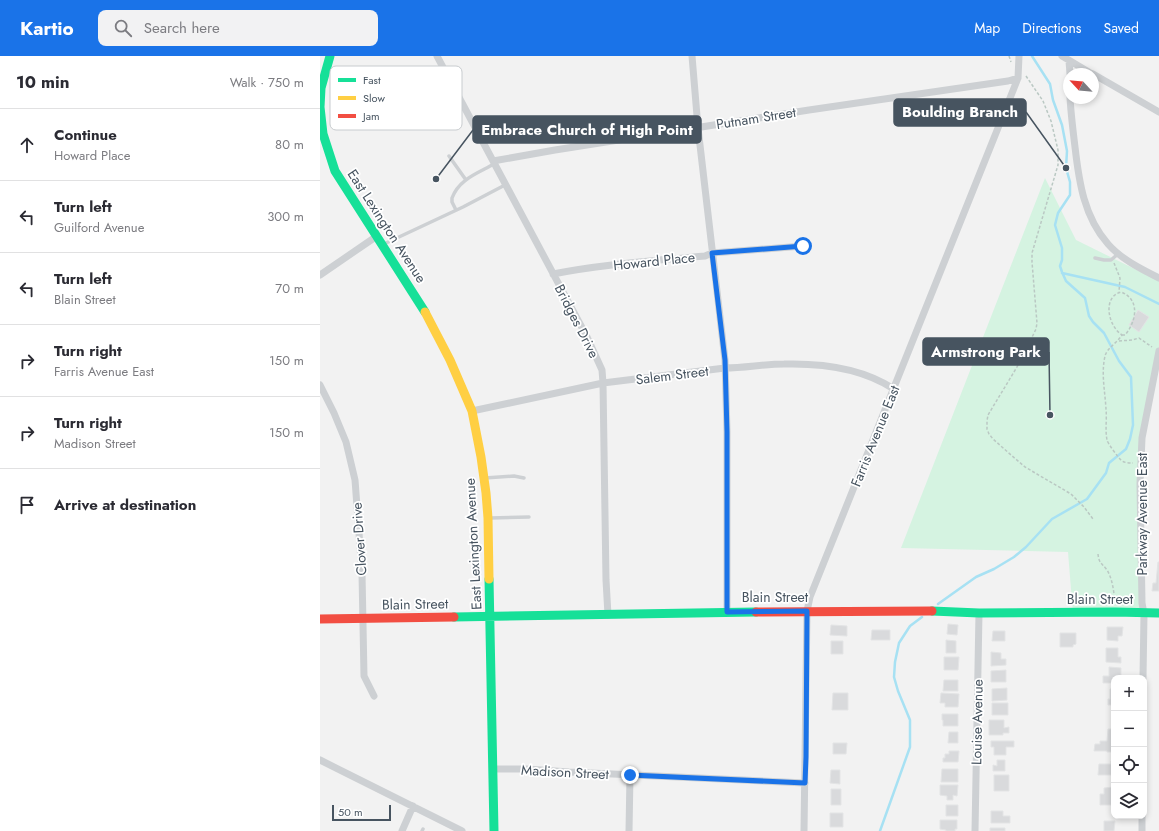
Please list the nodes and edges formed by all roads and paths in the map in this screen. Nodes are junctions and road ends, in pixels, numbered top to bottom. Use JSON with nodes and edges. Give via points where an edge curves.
{"nodes":[{"id":1,"x":330,"y":56,"type":"edge"},
{"id":2,"x":437,"y":56,"type":"edge"},
{"id":3,"x":692,"y":56,"type":"edge"},
{"id":4,"x":1009,"y":56,"type":"edge"},
{"id":5,"x":1019,"y":56,"type":"edge"},
{"id":6,"x":1062,"y":56,"type":"edge"},
{"id":7,"x":1069,"y":61,"type":"junction"},
{"id":8,"x":442,"y":66,"type":"edge"},
{"id":9,"x":1070,"y":68,"type":"edge"},
{"id":10,"x":1082,"y":68,"type":"edge"},
{"id":11,"x":1019,"y":75,"type":"junction"},
{"id":12,"x":1099,"y":77,"type":"edge"},
{"id":13,"x":321,"y":88,"type":"edge"},
{"id":14,"x":462,"y":103,"type":"edge"},
{"id":15,"x":1071,"y":104,"type":"edge"},
{"id":16,"x":1159,"y":112,"type":"edge"},
{"id":17,"x":698,"y":128,"type":"junction"},
{"id":18,"x":449,"y":156,"type":"dead end"},
{"id":19,"x":494,"y":163,"type":"junction"},
{"id":20,"x":466,"y":180,"type":"junction"},
{"id":21,"x":505,"y":185,"type":"junction"},
{"id":22,"x":456,"y":210,"type":"junction"},
{"id":23,"x":377,"y":236,"type":"junction"},
{"id":24,"x":382,"y":245,"type":"junction"},
{"id":25,"x":803,"y":246,"type":"dead end"},
{"id":26,"x":712,"y":253,"type":"junction"},
{"id":27,"x":1118,"y":253,"type":"junction"},
{"id":28,"x":1095,"y":258,"type":"dead end"},
{"id":29,"x":1111,"y":260,"type":"junction"},
{"id":30,"x":553,"y":274,"type":"junction"},
{"id":31,"x":320,"y":275,"type":"edge"},
{"id":32,"x":1159,"y":278,"type":"edge"},
{"id":33,"x":1119,"y":291,"type":"junction"},
{"id":34,"x":1122,"y":335,"type":"junction"},
{"id":35,"x":1118,"y":341,"type":"junction"},
{"id":36,"x":1159,"y":351,"type":"edge"},
{"id":37,"x":725,"y":368,"type":"junction"},
{"id":38,"x":603,"y":383,"type":"junction"},
{"id":39,"x":320,"y":385,"type":"edge"},
{"id":40,"x":894,"y":389,"type":"junction"},
{"id":41,"x":472,"y":411,"type":"junction"},
{"id":42,"x":1141,"y":464,"type":"junction"},
{"id":43,"x":484,"y":478,"type":"junction"},
{"id":44,"x":524,"y":478,"type":"dead end"},
{"id":45,"x":529,"y":517,"type":"dead end"},
{"id":46,"x":488,"y":518,"type":"junction"},
{"id":47,"x":1093,"y":519,"type":"dead end"},
{"id":48,"x":1098,"y":554,"type":"dead end"},
{"id":49,"x":807,"y":611,"type":"junction"},
{"id":50,"x":727,"y":612,"type":"junction"},
{"id":51,"x":1115,"y":612,"type":"junction"},
{"id":52,"x":979,"y":613,"type":"junction"},
{"id":53,"x":1144,"y":614,"type":"junction"},
{"id":54,"x":1159,"y":614,"type":"edge"},
{"id":55,"x":608,"y":615,"type":"junction"},
{"id":56,"x":490,"y":617,"type":"junction"},
{"id":57,"x":320,"y":619,"type":"edge"},
{"id":58,"x":362,"y":619,"type":"junction"},
{"id":59,"x":1143,"y":675,"type":"edge"},
{"id":60,"x":374,"y":696,"type":"dead end"},
{"id":61,"x":320,"y":760,"type":"edge"},
{"id":62,"x":493,"y":769,"type":"junction"},
{"id":63,"x":630,"y":775,"type":"junction"},
{"id":64,"x":805,"y":783,"type":"junction"},
{"id":65,"x":413,"y":806,"type":"junction"},
{"id":66,"x":1142,"y":819,"type":"edge"},
{"id":67,"x":402,"y":831,"type":"edge"},
{"id":68,"x":462,"y":831,"type":"edge"},
{"id":69,"x":494,"y":831,"type":"edge"},
{"id":70,"x":629,"y":831,"type":"edge"},
{"id":71,"x":804,"y":831,"type":"edge"},
{"id":72,"x":975,"y":831,"type":"edge"},
{"id":73,"x":1142,"y":831,"type":"edge"}],
"edges":[{"from":1,"to":13,"type":"street","name":"East Lexington Avenue"},
{"from":2,"to":8,"type":"street","name":"Bridges Drive"},
{"from":3,"to":17,"type":"street"},
{"from":4,"to":11,"type":"path","via":[[1012,71]]},
{"from":5,"to":11,"type":"street","name":"Farris Avenue East"},
{"from":6,"to":7,"type":"street"},
{"from":7,"to":9,"type":"street"},
{"from":7,"to":10,"type":"street"},
{"from":11,"to":17,"type":"street","name":"Putnam Street","via":[[1000,82]]},
{"from":11,"to":40,"type":"street","name":"Farris Avenue East"},
{"from":11,"to":47,"type":"path","via":[[1028,78],[1043,101],[1058,150],[1058,165],[1032,253],[1036,329],[1020,362],[988,415],[987,429],[1011,455],[1071,494]]},
{"from":12,"to":16,"type":"street"},
{"from":13,"to":23,"type":"street","name":"East Lexington Avenue","via":[[323,134],[335,171]]},
{"from":14,"to":19,"type":"street","name":"Bridges Drive"},
{"from":15,"to":27,"type":"street","via":[[1081,192],[1095,227]]},
{"from":17,"to":19,"type":"street","name":"Putnam Street","via":[[555,150]]},
{"from":17,"to":26,"type":"street"},
{"from":18,"to":20,"type":"lane"},
{"from":19,"to":20,"type":"lane"},
{"from":19,"to":21,"type":"street","name":"Bridges Drive"},
{"from":20,"to":22,"type":"lane","via":[[460,184],[452,198]]},
{"from":21,"to":22,"type":"lane"},
{"from":21,"to":30,"type":"street","name":"Bridges Drive"},
{"from":22,"to":24,"type":"lane"},
{"from":23,"to":24,"type":"street","name":"East Lexington Avenue"},
{"from":23,"to":31,"type":"street"},
{"from":24,"to":41,"type":"street","name":"East Lexington Avenue","via":[[422,307],[450,360]]},
{"from":25,"to":26,"type":"street","name":"Howard Place"},
{"from":26,"to":30,"type":"street","name":"Howard Place","via":[[705,256]]},
{"from":26,"to":37,"type":"street"},
{"from":27,"to":29,"type":"lane"},
{"from":27,"to":32,"type":"street"},
{"from":28,"to":29,"type":"lane"},
{"from":29,"to":33,"type":"path","via":[[1120,278]]},
{"from":30,"to":38,"type":"street","name":"Bridges Drive","via":[[587,337],[602,370]]},
{"from":33,"to":34,"type":"path","via":[[1113,296],[1109,313],[1112,324]]},
{"from":33,"to":34,"type":"path","via":[[1131,297],[1135,312],[1130,329]]},
{"from":34,"to":35,"type":"path"},
{"from":35,"to":36,"type":"path","via":[[1139,338]]},
{"from":35,"to":42,"type":"path","via":[[1107,351],[1103,368],[1107,441],[1121,460]]},
{"from":36,"to":42,"type":"street","name":"Parkway Avenue East","via":[[1142,438]]},
{"from":37,"to":38,"type":"street","name":"Salem Street"},
{"from":37,"to":40,"type":"street","name":"Salem Street","via":[[783,364],[819,365],[859,373]]},
{"from":37,"to":50,"type":"street"},
{"from":38,"to":41,"type":"street","name":"Salem Street"},
{"from":38,"to":55,"type":"street","name":"Bridges Drive"},
{"from":39,"to":58,"type":"street","name":"Clover Drive","via":[[346,442],[355,480],[362,573]]},
{"from":40,"to":49,"type":"street","name":"Farris Avenue East","via":[[810,597]]},
{"from":41,"to":43,"type":"street","name":"East Lexington Avenue"},
{"from":42,"to":53,"type":"street","name":"Parkway Avenue East"},
{"from":43,"to":44,"type":"lane"},
{"from":43,"to":46,"type":"street","name":"East Lexington Avenue"},
{"from":45,"to":46,"type":"lane"},
{"from":46,"to":56,"type":"street","name":"East Lexington Avenue"},
{"from":48,"to":51,"type":"path","via":[[1111,580]]},
{"from":49,"to":50,"type":"street","name":"Blain Street"},
{"from":49,"to":52,"type":"street","name":"Blain Street"},
{"from":49,"to":64,"type":"street","name":"Farris Avenue East"},
{"from":50,"to":55,"type":"street","name":"Blain Street"},
{"from":51,"to":52,"type":"street","name":"Blain Street"},
{"from":51,"to":53,"type":"street","name":"Blain Street"},
{"from":52,"to":72,"type":"street","name":"Louise Avenue"},
{"from":53,"to":54,"type":"street","name":"Blain Street"},
{"from":53,"to":59,"type":"street","name":"Parkway Avenue East"},
{"from":55,"to":56,"type":"street","name":"Blain Street"},
{"from":56,"to":58,"type":"street","name":"Blain Street"},
{"from":56,"to":62,"type":"street","name":"East Lexington Avenue"},
{"from":57,"to":58,"type":"street","name":"Blain Street"},
{"from":58,"to":60,"type":"street","name":"Clover Drive","via":[[364,676]]},
{"from":61,"to":65,"type":"street"},
{"from":62,"to":63,"type":"street","name":"Madison Street"},
{"from":62,"to":69,"type":"street","name":"East Lexington Avenue"},
{"from":63,"to":64,"type":"street","name":"Madison Street"},
{"from":63,"to":70,"type":"street"},
{"from":64,"to":71,"type":"street","name":"Farris Avenue East"},
{"from":65,"to":67,"type":"street"},
{"from":65,"to":68,"type":"street"},
{"from":66,"to":73,"type":"street"}]}
